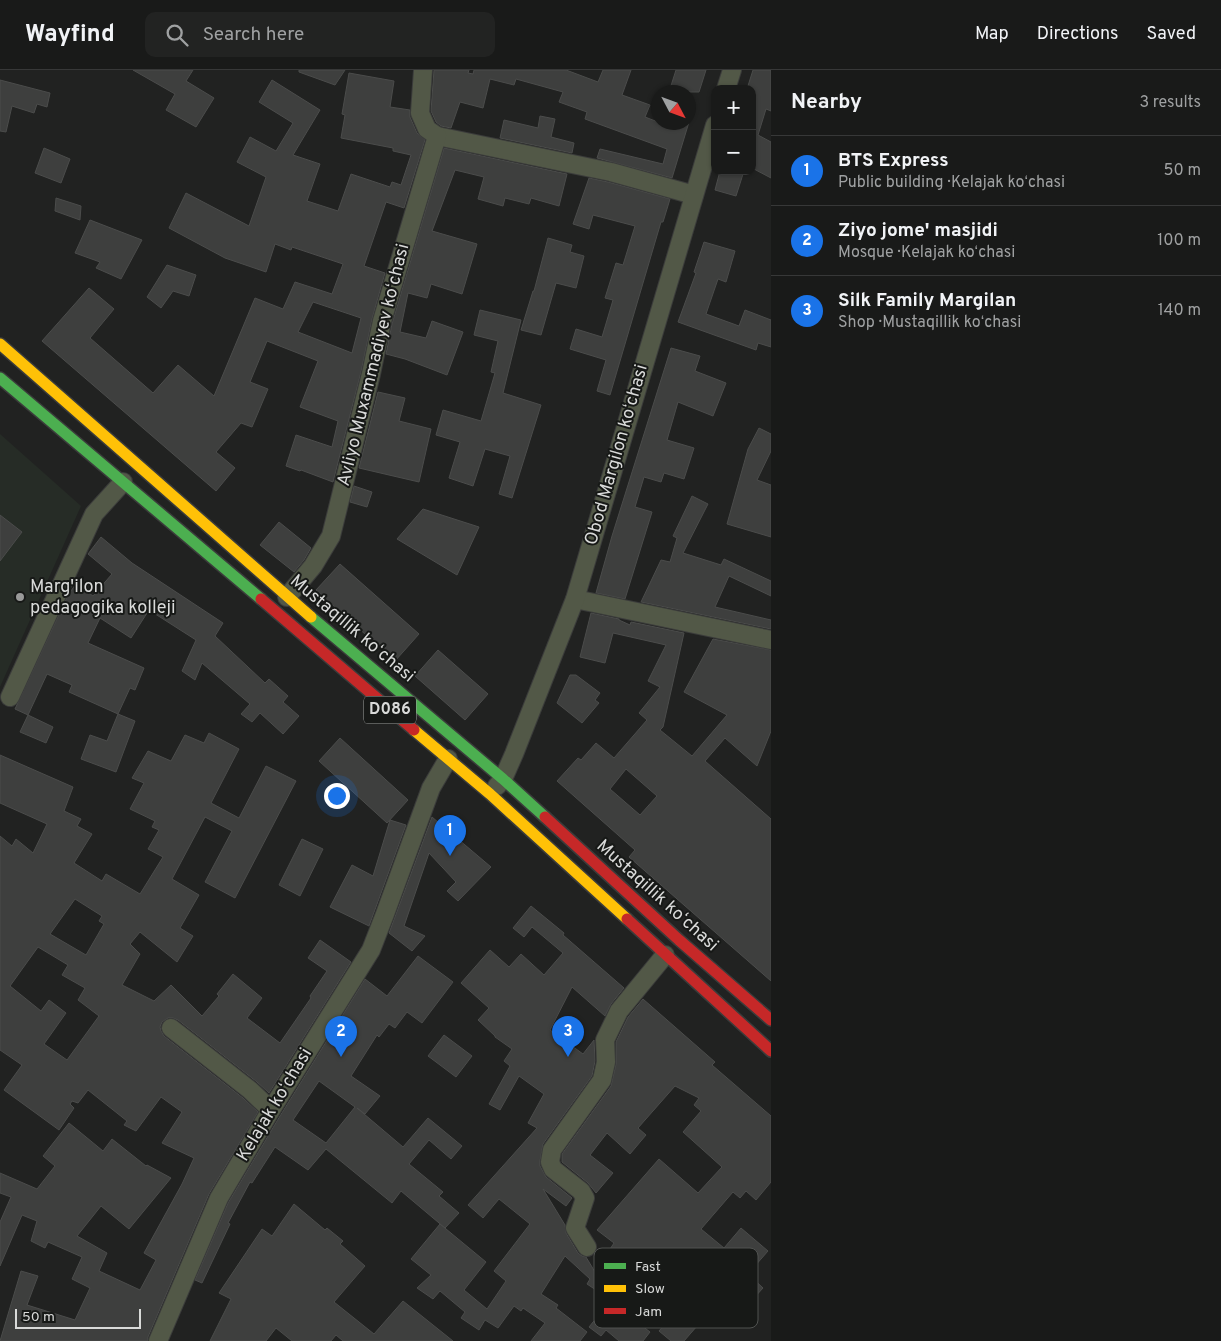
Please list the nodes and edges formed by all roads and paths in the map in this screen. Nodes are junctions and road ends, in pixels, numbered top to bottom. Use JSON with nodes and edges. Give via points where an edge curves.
{"nodes":[{"id":1,"x":424,"y":70,"type":"edge"},
{"id":2,"x":732,"y":70,"type":"edge"},
{"id":3,"x":727,"y":85,"type":"edge"},
{"id":4,"x":714,"y":130,"type":"edge"},
{"id":5,"x":437,"y":136,"type":"junction"},
{"id":6,"x":694,"y":195,"type":"junction"},
{"id":7,"x":0,"y":344,"type":"edge"},
{"id":8,"x":0,"y":378,"type":"edge"},
{"id":9,"x":123,"y":482,"type":"junction"},
{"id":10,"x":287,"y":597,"type":"junction"},
{"id":11,"x":574,"y":599,"type":"junction"},
{"id":12,"x":771,"y":640,"type":"edge"},
{"id":13,"x":10,"y":697,"type":"dead end"},
{"id":14,"x":448,"y":759,"type":"junction"},
{"id":15,"x":503,"y":779,"type":"junction"},
{"id":16,"x":490,"y":794,"type":"junction"},
{"id":17,"x":665,"y":955,"type":"junction"},
{"id":18,"x":771,"y":1020,"type":"edge"},
{"id":19,"x":171,"y":1028,"type":"dead end"},
{"id":20,"x":771,"y":1051,"type":"edge"},
{"id":21,"x":271,"y":1110,"type":"junction"},
{"id":22,"x":587,"y":1247,"type":"dead end"},
{"id":23,"x":158,"y":1341,"type":"edge"}],
"edges":[{"from":1,"to":5,"type":"street","via":[[420,113],[427,129]]},
{"from":2,"to":3,"type":"street"},
{"from":4,"to":6,"type":"street","name":"Obod Margilon koʻchasi"},
{"from":5,"to":6,"type":"street","via":[[611,172]]},
{"from":5,"to":10,"type":"street","name":"Avliyo Muxammadiyev koʻchasi","via":[[382,321],[331,536],[313,566]]},
{"from":6,"to":11,"type":"street","name":"Obod Margilon koʻchasi"},
{"from":7,"to":10,"type":"main road","name":"Mustaqillik koʻchasi","number":"D086"},
{"from":8,"to":9,"type":"main road","name":"Mustaqillik koʻchasi","number":"D086"},
{"from":9,"to":13,"type":"street","via":[[94,514]]},
{"from":9,"to":14,"type":"main road","name":"Mustaqillik koʻchasi","number":"D086"},
{"from":10,"to":15,"type":"main road","name":"Mustaqillik koʻchasi","number":"D086"},
{"from":11,"to":12,"type":"street"},
{"from":11,"to":15,"type":"street","name":"Obod Margilon koʻchasi"},
{"from":14,"to":16,"type":"main road","name":"Mustaqillik koʻchasi","number":"D086"},
{"from":14,"to":21,"type":"street","name":"Kelajak koʻchasi","via":[[431,788],[371,950]]},
{"from":15,"to":16,"type":"street","name":"Obod Margilon koʻchasi"},
{"from":15,"to":18,"type":"main road","name":"Mustaqillik koʻchasi","number":"D086"},
{"from":16,"to":17,"type":"main road","name":"Mustaqillik koʻchasi","number":"D086"},
{"from":17,"to":20,"type":"main road","name":"Mustaqillik koʻchasi","number":"D086"},
{"from":17,"to":22,"type":"street","via":[[619,1011],[605,1040],[606,1062],[602,1080],[552,1150],[550,1162],[553,1169],[581,1191],[585,1198],[575,1228]]},
{"from":19,"to":21,"type":"street"},
{"from":21,"to":23,"type":"street","name":"Kelajak koʻchasi","via":[[220,1198]]}]}
